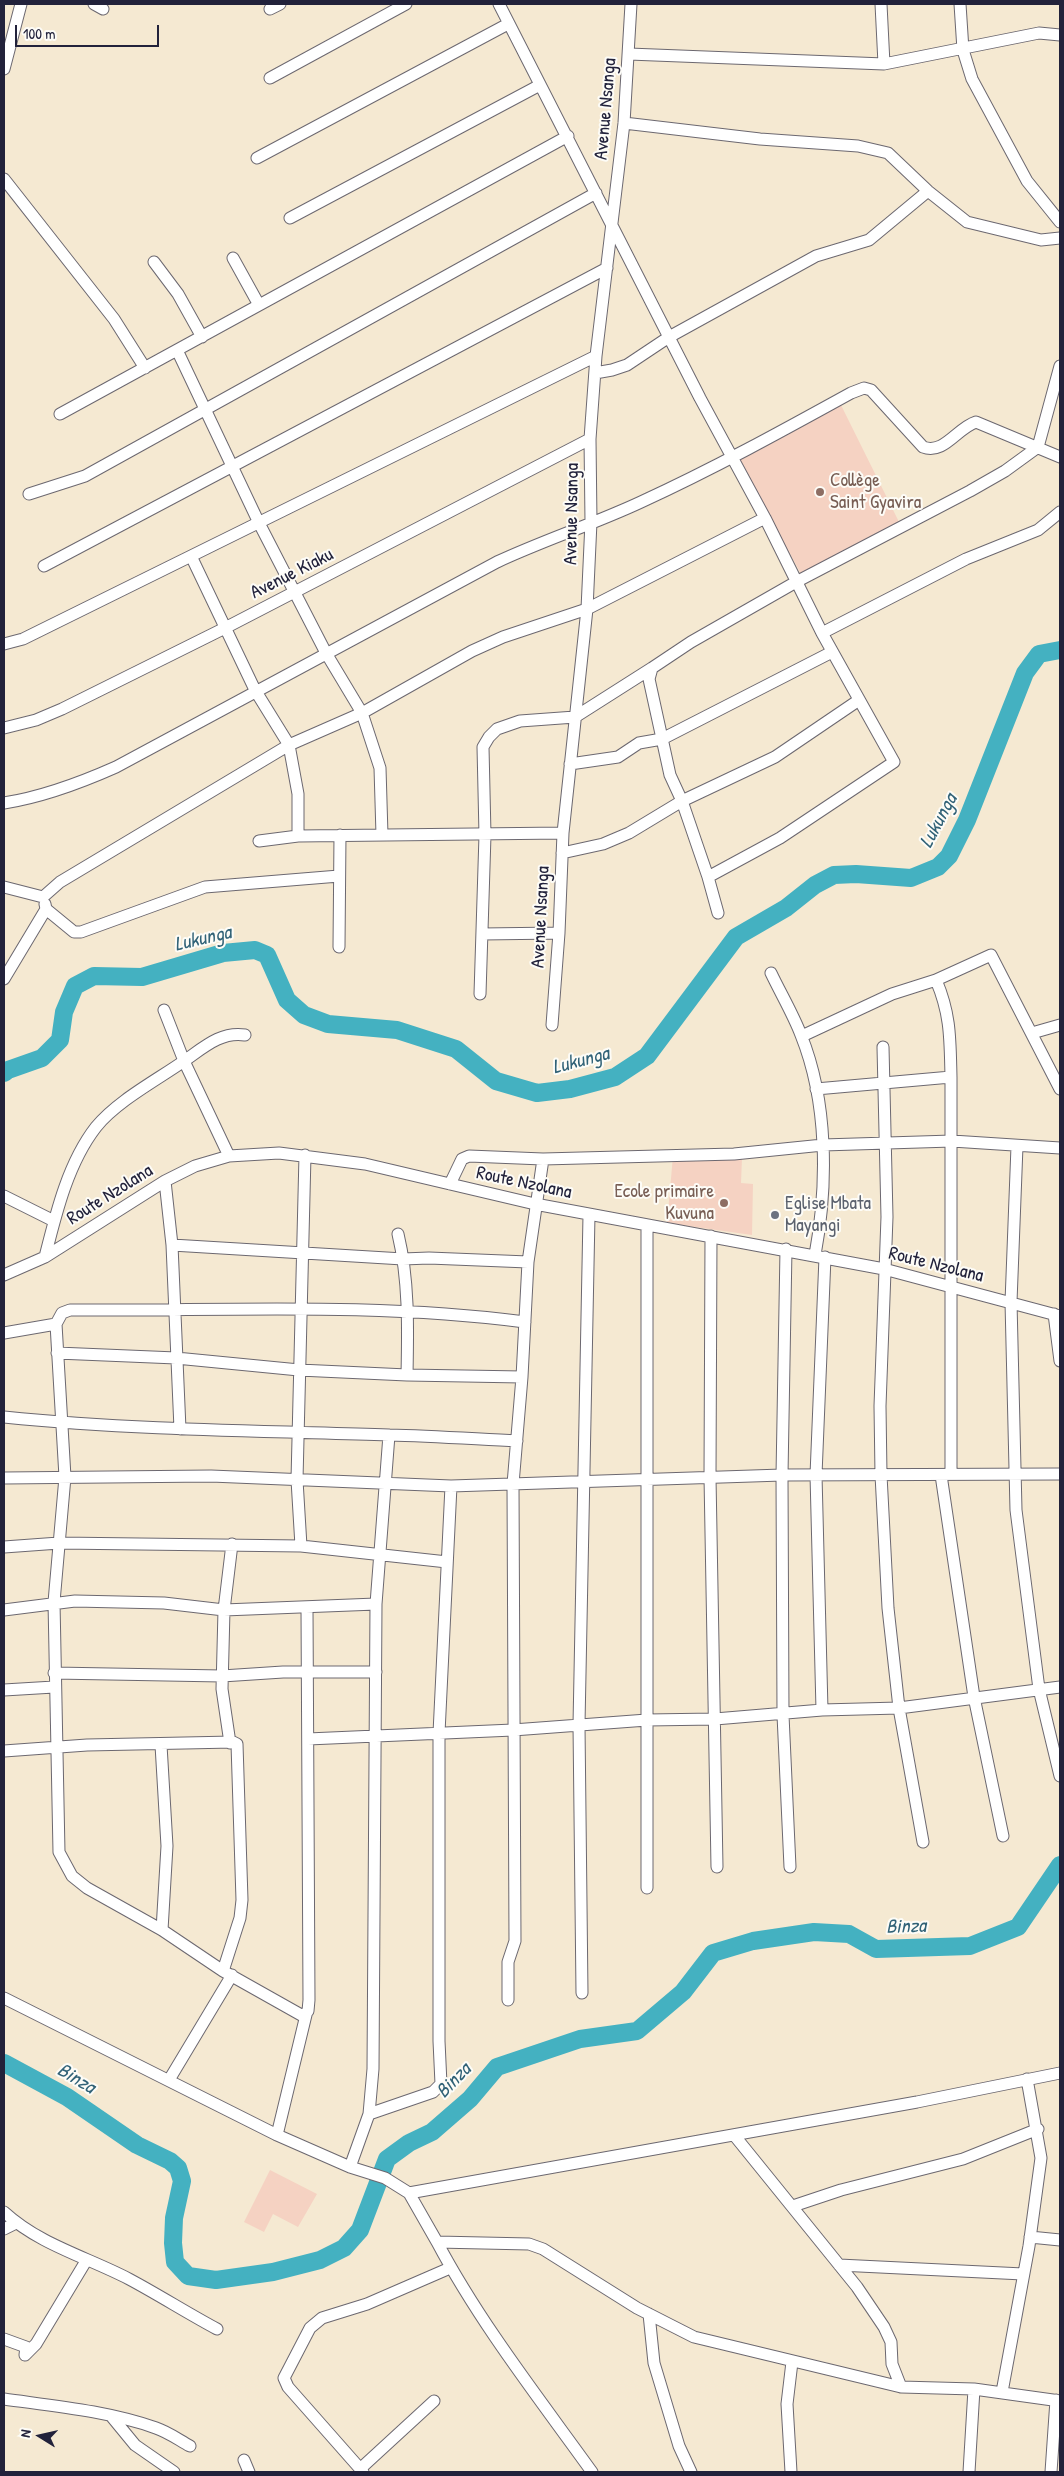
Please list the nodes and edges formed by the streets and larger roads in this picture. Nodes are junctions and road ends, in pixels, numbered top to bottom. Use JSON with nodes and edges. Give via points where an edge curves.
{"nodes":[{"id":1,"x":21,"y":4,"type":"edge"},
{"id":2,"x":406,"y":4,"type":"edge"},
{"id":3,"x":499,"y":4,"type":"edge"},
{"id":4,"x":631,"y":4,"type":"edge"},
{"id":5,"x":881,"y":4,"type":"edge"},
{"id":6,"x":960,"y":4,"type":"edge"},
{"id":7,"x":508,"y":24,"type":"junction"},
{"id":8,"x":1060,"y":35,"type":"edge"},
{"id":9,"x":963,"y":50,"type":"junction"},
{"id":10,"x":629,"y":54,"type":"junction"},
{"id":11,"x":884,"y":64,"type":"junction"},
{"id":12,"x":4,"y":69,"type":"edge"},
{"id":13,"x":270,"y":78,"type":"dead end"},
{"id":14,"x":540,"y":85,"type":"junction"},
{"id":15,"x":624,"y":123,"type":"junction"},
{"id":16,"x":568,"y":136,"type":"junction"},
{"id":17,"x":257,"y":158,"type":"dead end"},
{"id":18,"x":4,"y":179,"type":"edge"},
{"id":19,"x":928,"y":191,"type":"junction"},
{"id":20,"x":596,"y":193,"type":"junction"},
{"id":21,"x":290,"y":218,"type":"dead end"},
{"id":22,"x":1060,"y":222,"type":"edge"},
{"id":23,"x":612,"y":223,"type":"junction"},
{"id":24,"x":1060,"y":238,"type":"edge"},
{"id":25,"x":233,"y":258,"type":"dead end"},
{"id":26,"x":154,"y":262,"type":"dead end"},
{"id":27,"x":607,"y":268,"type":"junction"},
{"id":28,"x":259,"y":305,"type":"junction"},
{"id":29,"x":202,"y":336,"type":"junction"},
{"id":30,"x":669,"y":337,"type":"junction"},
{"id":31,"x":177,"y":350,"type":"junction"},
{"id":32,"x":596,"y":356,"type":"junction"},
{"id":33,"x":1060,"y":366,"type":"edge"},
{"id":34,"x":145,"y":368,"type":"junction"},
{"id":35,"x":595,"y":372,"type":"junction"},
{"id":36,"x":204,"y":410,"type":"junction"},
{"id":37,"x":60,"y":414,"type":"dead end"},
{"id":38,"x":590,"y":439,"type":"junction"},
{"id":39,"x":1038,"y":447,"type":"junction"},
{"id":40,"x":1060,"y":457,"type":"edge"},
{"id":41,"x":732,"y":458,"type":"junction"},
{"id":42,"x":232,"y":466,"type":"junction"},
{"id":43,"x":29,"y":494,"type":"dead end"},
{"id":44,"x":1060,"y":512,"type":"edge"},
{"id":45,"x":765,"y":518,"type":"junction"},
{"id":46,"x":591,"y":522,"type":"junction"},
{"id":47,"x":259,"y":523,"type":"junction"},
{"id":48,"x":191,"y":556,"type":"junction"},
{"id":49,"x":44,"y":566,"type":"dead end"},
{"id":50,"x":796,"y":582,"type":"junction"},
{"id":51,"x":296,"y":591,"type":"junction"},
{"id":52,"x":587,"y":609,"type":"junction"},
{"id":53,"x":225,"y":628,"type":"junction"},
{"id":54,"x":822,"y":633,"type":"junction"},
{"id":55,"x":4,"y":644,"type":"edge"},
{"id":56,"x":832,"y":652,"type":"junction"},
{"id":57,"x":326,"y":653,"type":"junction"},
{"id":58,"x":652,"y":668,"type":"junction"},
{"id":59,"x":255,"y":690,"type":"junction"},
{"id":60,"x":859,"y":700,"type":"junction"},
{"id":61,"x":362,"y":713,"type":"junction"},
{"id":62,"x":575,"y":717,"type":"junction"},
{"id":63,"x":4,"y":728,"type":"edge"},
{"id":64,"x":662,"y":739,"type":"junction"},
{"id":65,"x":289,"y":745,"type":"junction"},
{"id":66,"x":570,"y":764,"type":"junction"},
{"id":67,"x":682,"y":801,"type":"junction"},
{"id":68,"x":4,"y":803,"type":"edge"},
{"id":69,"x":563,"y":833,"type":"junction"},
{"id":70,"x":340,"y":835,"type":"junction"},
{"id":71,"x":382,"y":835,"type":"junction"},
{"id":72,"x":485,"y":835,"type":"junction"},
{"id":73,"x":298,"y":836,"type":"junction"},
{"id":74,"x":259,"y":841,"type":"dead end"},
{"id":75,"x":562,"y":853,"type":"junction"},
{"id":76,"x":339,"y":876,"type":"junction"},
{"id":77,"x":708,"y":876,"type":"junction"},
{"id":78,"x":4,"y":887,"type":"edge"},
{"id":79,"x":43,"y":897,"type":"junction"},
{"id":80,"x":46,"y":909,"type":"junction"},
{"id":81,"x":718,"y":913,"type":"dead end"},
{"id":82,"x":559,"y":933,"type":"junction"},
{"id":83,"x":482,"y":934,"type":"junction"},
{"id":84,"x":339,"y":947,"type":"dead end"},
{"id":85,"x":771,"y":973,"type":"dead end"},
{"id":86,"x":4,"y":979,"type":"edge"},
{"id":87,"x":936,"y":980,"type":"junction"},
{"id":88,"x":480,"y":994,"type":"dead end"},
{"id":89,"x":164,"y":1010,"type":"dead end"},
{"id":90,"x":552,"y":1024,"type":"dead end"},
{"id":91,"x":1060,"y":1025,"type":"edge"},
{"id":92,"x":1032,"y":1033,"type":"junction"},
{"id":93,"x":245,"y":1035,"type":"dead end"},
{"id":94,"x":802,"y":1036,"type":"junction"},
{"id":95,"x":883,"y":1047,"type":"dead end"},
{"id":96,"x":184,"y":1061,"type":"junction"},
{"id":97,"x":951,"y":1077,"type":"junction"},
{"id":98,"x":884,"y":1082,"type":"junction"},
{"id":99,"x":816,"y":1089,"type":"junction"},
{"id":100,"x":1060,"y":1089,"type":"edge"},
{"id":101,"x":952,"y":1141,"type":"junction"},
{"id":102,"x":886,"y":1144,"type":"junction"},
{"id":103,"x":823,"y":1145,"type":"junction"},
{"id":104,"x":1017,"y":1146,"type":"junction"},
{"id":105,"x":1060,"y":1148,"type":"edge"},
{"id":106,"x":229,"y":1156,"type":"junction"},
{"id":107,"x":305,"y":1156,"type":"junction"},
{"id":108,"x":543,"y":1159,"type":"junction"},
{"id":109,"x":165,"y":1181,"type":"junction"},
{"id":110,"x":450,"y":1184,"type":"junction"},
{"id":111,"x":4,"y":1196,"type":"edge"},
{"id":112,"x":535,"y":1204,"type":"junction"},
{"id":113,"x":589,"y":1215,"type":"junction"},
{"id":114,"x":54,"y":1222,"type":"junction"},
{"id":115,"x":647,"y":1225,"type":"junction"},
{"id":116,"x":398,"y":1234,"type":"dead end"},
{"id":117,"x":711,"y":1236,"type":"junction"},
{"id":118,"x":172,"y":1245,"type":"junction"},
{"id":119,"x":786,"y":1249,"type":"junction"},
{"id":120,"x":302,"y":1252,"type":"junction"},
{"id":121,"x":820,"y":1256,"type":"junction"},
{"id":122,"x":45,"y":1257,"type":"junction"},
{"id":123,"x":403,"y":1259,"type":"junction"},
{"id":124,"x":528,"y":1262,"type":"junction"},
{"id":125,"x":884,"y":1269,"type":"junction"},
{"id":126,"x":4,"y":1275,"type":"edge"},
{"id":127,"x":951,"y":1286,"type":"junction"},
{"id":128,"x":1012,"y":1302,"type":"junction"},
{"id":129,"x":300,"y":1308,"type":"junction"},
{"id":130,"x":176,"y":1311,"type":"junction"},
{"id":131,"x":408,"y":1311,"type":"junction"},
{"id":132,"x":1057,"y":1315,"type":"edge"},
{"id":133,"x":525,"y":1322,"type":"junction"},
{"id":134,"x":56,"y":1324,"type":"junction"},
{"id":135,"x":4,"y":1334,"type":"edge"},
{"id":136,"x":1059,"y":1336,"type":"edge"},
{"id":137,"x":57,"y":1354,"type":"junction"},
{"id":138,"x":176,"y":1358,"type":"junction"},
{"id":139,"x":1060,"y":1362,"type":"edge"},
{"id":140,"x":299,"y":1370,"type":"junction"},
{"id":141,"x":407,"y":1376,"type":"junction"},
{"id":142,"x":522,"y":1377,"type":"junction"},
{"id":143,"x":4,"y":1417,"type":"edge"},
{"id":144,"x":62,"y":1423,"type":"junction"},
{"id":145,"x":180,"y":1429,"type":"junction"},
{"id":146,"x":298,"y":1434,"type":"junction"},
{"id":147,"x":389,"y":1435,"type":"junction"},
{"id":148,"x":517,"y":1441,"type":"junction"},
{"id":149,"x":946,"y":1474,"type":"junction"},
{"id":150,"x":1015,"y":1474,"type":"junction"},
{"id":151,"x":1060,"y":1474,"type":"edge"},
{"id":152,"x":782,"y":1475,"type":"junction"},
{"id":153,"x":816,"y":1475,"type":"junction"},
{"id":154,"x":881,"y":1476,"type":"junction"},
{"id":155,"x":65,"y":1477,"type":"junction"},
{"id":156,"x":710,"y":1477,"type":"junction"},
{"id":157,"x":4,"y":1478,"type":"edge"},
{"id":158,"x":646,"y":1478,"type":"junction"},
{"id":159,"x":297,"y":1480,"type":"junction"},
{"id":160,"x":586,"y":1481,"type":"junction"},
{"id":161,"x":387,"y":1484,"type":"junction"},
{"id":162,"x":513,"y":1484,"type":"junction"},
{"id":163,"x":451,"y":1486,"type":"junction"},
{"id":164,"x":59,"y":1543,"type":"junction"},
{"id":165,"x":232,"y":1544,"type":"junction"},
{"id":166,"x":300,"y":1546,"type":"junction"},
{"id":167,"x":4,"y":1547,"type":"edge"},
{"id":168,"x":380,"y":1555,"type":"junction"},
{"id":169,"x":447,"y":1562,"type":"junction"},
{"id":170,"x":54,"y":1602,"type":"junction"},
{"id":171,"x":376,"y":1604,"type":"junction"},
{"id":172,"x":307,"y":1608,"type":"junction"},
{"id":173,"x":4,"y":1610,"type":"edge"},
{"id":174,"x":224,"y":1610,"type":"junction"},
{"id":175,"x":306,"y":1672,"type":"junction"},
{"id":176,"x":376,"y":1672,"type":"junction"},
{"id":177,"x":54,"y":1673,"type":"junction"},
{"id":178,"x":222,"y":1676,"type":"junction"},
{"id":179,"x":54,"y":1687,"type":"junction"},
{"id":180,"x":1060,"y":1687,"type":"edge"},
{"id":181,"x":1039,"y":1689,"type":"junction"},
{"id":182,"x":4,"y":1690,"type":"edge"},
{"id":183,"x":974,"y":1697,"type":"junction"},
{"id":184,"x":899,"y":1708,"type":"junction"},
{"id":185,"x":822,"y":1710,"type":"junction"},
{"id":186,"x":783,"y":1715,"type":"junction"},
{"id":187,"x":715,"y":1719,"type":"junction"},
{"id":188,"x":648,"y":1720,"type":"junction"},
{"id":189,"x":580,"y":1726,"type":"junction"},
{"id":190,"x":513,"y":1730,"type":"junction"},
{"id":191,"x":439,"y":1733,"type":"junction"},
{"id":192,"x":375,"y":1737,"type":"junction"},
{"id":193,"x":308,"y":1739,"type":"junction"},
{"id":194,"x":230,"y":1742,"type":"junction"},
{"id":195,"x":161,"y":1745,"type":"junction"},
{"id":196,"x":55,"y":1748,"type":"junction"},
{"id":197,"x":4,"y":1751,"type":"edge"},
{"id":198,"x":1060,"y":1776,"type":"edge"},
{"id":199,"x":1003,"y":1836,"type":"dead end"},
{"id":200,"x":923,"y":1842,"type":"dead end"},
{"id":201,"x":717,"y":1867,"type":"dead end"},
{"id":202,"x":790,"y":1867,"type":"dead end"},
{"id":203,"x":647,"y":1888,"type":"dead end"},
{"id":204,"x":162,"y":1930,"type":"junction"},
{"id":205,"x":228,"y":1973,"type":"junction"},
{"id":206,"x":582,"y":1993,"type":"dead end"},
{"id":207,"x":4,"y":1998,"type":"edge"},
{"id":208,"x":508,"y":2000,"type":"dead end"},
{"id":209,"x":306,"y":2014,"type":"junction"},
{"id":210,"x":1060,"y":2073,"type":"edge"},
{"id":211,"x":1027,"y":2079,"type":"junction"},
{"id":212,"x":169,"y":2080,"type":"junction"},
{"id":213,"x":369,"y":2114,"type":"junction"},
{"id":214,"x":1038,"y":2129,"type":"junction"},
{"id":215,"x":277,"y":2135,"type":"junction"},
{"id":216,"x":734,"y":2135,"type":"junction"},
{"id":217,"x":350,"y":2168,"type":"junction"},
{"id":218,"x":409,"y":2193,"type":"junction"},
{"id":219,"x":793,"y":2206,"type":"junction"},
{"id":220,"x":4,"y":2212,"type":"edge"},
{"id":221,"x":16,"y":2223,"type":"junction"},
{"id":222,"x":4,"y":2229,"type":"edge"},
{"id":223,"x":1030,"y":2238,"type":"junction"},
{"id":224,"x":1060,"y":2240,"type":"edge"},
{"id":225,"x":437,"y":2242,"type":"junction"},
{"id":226,"x":86,"y":2261,"type":"junction"},
{"id":227,"x":840,"y":2265,"type":"junction"},
{"id":228,"x":450,"y":2268,"type":"junction"},
{"id":229,"x":1023,"y":2274,"type":"junction"},
{"id":230,"x":649,"y":2314,"type":"junction"},
{"id":231,"x":216,"y":2329,"type":"dead end"},
{"id":232,"x":4,"y":2339,"type":"edge"},
{"id":233,"x":792,"y":2362,"type":"junction"},
{"id":234,"x":901,"y":2388,"type":"junction"},
{"id":235,"x":974,"y":2389,"type":"junction"},
{"id":236,"x":1002,"y":2392,"type":"junction"},
{"id":237,"x":4,"y":2399,"type":"edge"},
{"id":238,"x":434,"y":2400,"type":"dead end"},
{"id":239,"x":1058,"y":2401,"type":"edge"},
{"id":240,"x":112,"y":2417,"type":"junction"},
{"id":241,"x":190,"y":2446,"type":"dead end"},
{"id":242,"x":244,"y":2460,"type":"dead end"},
{"id":243,"x":362,"y":2470,"type":"edge"},
{"id":244,"x":174,"y":2472,"type":"edge"},
{"id":245,"x":249,"y":2472,"type":"edge"},
{"id":246,"x":592,"y":2472,"type":"edge"},
{"id":247,"x":691,"y":2472,"type":"edge"},
{"id":248,"x":791,"y":2472,"type":"edge"},
{"id":249,"x":969,"y":2472,"type":"edge"},
{"id":250,"x":1051,"y":2472,"type":"edge"}],
"edges":[{"from":1,"to":12,"type":"street"},
{"from":2,"to":13,"type":"street"},
{"from":3,"to":7,"type":"street"},
{"from":4,"to":10,"type":"street","name":"Avenue Nsanga"},
{"from":5,"to":11,"type":"street"},
{"from":6,"to":9,"type":"street"},
{"from":7,"to":14,"type":"street"},
{"from":7,"to":17,"type":"street"},
{"from":8,"to":9,"type":"street","via":[[1040,33]]},
{"from":9,"to":11,"type":"street"},
{"from":9,"to":22,"type":"street","via":[[972,79],[1027,181]]},
{"from":10,"to":11,"type":"street"},
{"from":10,"to":15,"type":"street","name":"Avenue Nsanga"},
{"from":14,"to":16,"type":"street"},
{"from":14,"to":21,"type":"street"},
{"from":15,"to":19,"type":"street","via":[[888,152]]},
{"from":15,"to":23,"type":"street","name":"Avenue Nsanga"},
{"from":16,"to":20,"type":"street"},
{"from":16,"to":28,"type":"street"},
{"from":18,"to":34,"type":"street","via":[[114,319]]},
{"from":19,"to":24,"type":"street","via":[[967,222],[1041,240]]},
{"from":19,"to":30,"type":"street","via":[[869,240],[816,256]]},
{"from":20,"to":23,"type":"street"},
{"from":20,"to":36,"type":"street"},
{"from":23,"to":27,"type":"street","name":"Avenue Nsanga"},
{"from":23,"to":30,"type":"street"},
{"from":25,"to":28,"type":"street"},
{"from":26,"to":29,"type":"street","via":[[178,294]]},
{"from":27,"to":32,"type":"street","name":"Avenue Nsanga"},
{"from":27,"to":42,"type":"street"},
{"from":28,"to":29,"type":"street"},
{"from":29,"to":31,"type":"street"},
{"from":30,"to":35,"type":"street","via":[[627,365]]},
{"from":30,"to":41,"type":"street"},
{"from":31,"to":34,"type":"street"},
{"from":31,"to":36,"type":"street"},
{"from":32,"to":35,"type":"street","name":"Avenue Nsanga"},
{"from":32,"to":47,"type":"street"},
{"from":33,"to":39,"type":"street"},
{"from":34,"to":37,"type":"street"},
{"from":35,"to":38,"type":"street","name":"Avenue Nsanga"},
{"from":36,"to":42,"type":"street"},
{"from":36,"to":43,"type":"street","via":[[85,476]]},
{"from":38,"to":46,"type":"street","name":"Avenue Nsanga"},
{"from":38,"to":51,"type":"street","name":"Avenue Kiaku"},
{"from":39,"to":40,"type":"street"},
{"from":39,"to":41,"type":"street","via":[[976,422],[966,425],[937,449],[930,450],[922,447],[871,390],[864,388]]},
{"from":39,"to":50,"type":"street","via":[[970,491]]},
{"from":41,"to":45,"type":"street"},
{"from":41,"to":46,"type":"street"},
{"from":42,"to":47,"type":"street"},
{"from":42,"to":49,"type":"street"},
{"from":44,"to":54,"type":"street","via":[[1038,530],[966,559]]},
{"from":45,"to":50,"type":"street"},
{"from":45,"to":52,"type":"street"},
{"from":46,"to":52,"type":"street","name":"Avenue Nsanga"},
{"from":46,"to":57,"type":"street","via":[[497,562]]},
{"from":47,"to":48,"type":"street"},
{"from":47,"to":51,"type":"street"},
{"from":48,"to":53,"type":"street"},
{"from":48,"to":55,"type":"street","via":[[23,640]]},
{"from":50,"to":54,"type":"street"},
{"from":50,"to":58,"type":"street"},
{"from":51,"to":53,"type":"street","name":"Avenue Kiaku"},
{"from":51,"to":57,"type":"street"},
{"from":52,"to":61,"type":"street","via":[[503,637],[472,651]]},
{"from":52,"to":62,"type":"street","name":"Avenue Nsanga"},
{"from":53,"to":59,"type":"street"},
{"from":53,"to":63,"type":"street","name":"Avenue Kiaku","via":[[62,710]]},
{"from":54,"to":56,"type":"street"},
{"from":56,"to":60,"type":"street"},
{"from":56,"to":64,"type":"street"},
{"from":57,"to":59,"type":"street"},
{"from":57,"to":61,"type":"street"},
{"from":58,"to":62,"type":"street"},
{"from":58,"to":64,"type":"street","via":[[649,679]]},
{"from":59,"to":65,"type":"street"},
{"from":59,"to":68,"type":"street","via":[[81,783]]},
{"from":60,"to":67,"type":"street","via":[[775,757]]},
{"from":60,"to":77,"type":"street","via":[[894,762],[780,838]]},
{"from":61,"to":65,"type":"street"},
{"from":61,"to":71,"type":"street","via":[[380,768]]},
{"from":62,"to":66,"type":"street","name":"Avenue Nsanga"},
{"from":62,"to":72,"type":"street","via":[[520,721],[497,729],[488,737],[483,748]]},
{"from":64,"to":66,"type":"street","via":[[639,742],[618,757]]},
{"from":64,"to":67,"type":"street","via":[[670,775]]},
{"from":65,"to":73,"type":"street","via":[[298,794]]},
{"from":65,"to":79,"type":"street","via":[[60,882]]},
{"from":66,"to":69,"type":"street","name":"Avenue Nsanga"},
{"from":67,"to":75,"type":"street","via":[[654,820],[604,844]]},
{"from":67,"to":77,"type":"street"},
{"from":69,"to":72,"type":"street"},
{"from":69,"to":75,"type":"street","name":"Avenue Nsanga"},
{"from":70,"to":71,"type":"street"},
{"from":70,"to":73,"type":"street"},
{"from":70,"to":76,"type":"street"},
{"from":71,"to":72,"type":"street"},
{"from":72,"to":83,"type":"street"},
{"from":73,"to":74,"type":"street"},
{"from":75,"to":82,"type":"street","name":"Avenue Nsanga"},
{"from":76,"to":80,"type":"street","via":[[205,887],[80,932],[74,932]]},
{"from":76,"to":84,"type":"street"},
{"from":77,"to":81,"type":"street"},
{"from":78,"to":79,"type":"street"},
{"from":79,"to":80,"type":"street"},
{"from":80,"to":86,"type":"street"},
{"from":82,"to":83,"type":"street"},
{"from":82,"to":90,"type":"street","name":"Avenue Nsanga"},
{"from":83,"to":88,"type":"street"},
{"from":85,"to":94,"type":"street"},
{"from":87,"to":92,"type":"street","via":[[991,955]]},
{"from":87,"to":94,"type":"street","via":[[892,994]]},
{"from":87,"to":97,"type":"street","via":[[949,1020]]},
{"from":89,"to":96,"type":"street"},
{"from":91,"to":92,"type":"street"},
{"from":92,"to":100,"type":"street"},
{"from":93,"to":96,"type":"street","via":[[221,1038]]},
{"from":94,"to":99,"type":"street"},
{"from":95,"to":98,"type":"street"},
{"from":96,"to":106,"type":"street"},
{"from":96,"to":114,"type":"street","via":[[96,1126],[73,1166]]},
{"from":97,"to":98,"type":"street"},
{"from":97,"to":101,"type":"street"},
{"from":98,"to":99,"type":"street"},
{"from":98,"to":102,"type":"street"},
{"from":99,"to":103,"type":"street"},
{"from":101,"to":102,"type":"street"},
{"from":101,"to":104,"type":"street"},
{"from":101,"to":127,"type":"street"},
{"from":102,"to":103,"type":"street"},
{"from":102,"to":125,"type":"street"},
{"from":103,"to":108,"type":"street","via":[[734,1154]]},
{"from":103,"to":121,"type":"street"},
{"from":104,"to":105,"type":"street"},
{"from":104,"to":128,"type":"street"},
{"from":106,"to":107,"type":"street","name":"Route Nzolana","via":[[279,1153]]},
{"from":106,"to":109,"type":"street","name":"Route Nzolana","via":[[194,1166]]},
{"from":107,"to":110,"type":"street","name":"Route Nzolana","via":[[365,1164]]},
{"from":107,"to":120,"type":"street"},
{"from":108,"to":110,"type":"street","via":[[469,1156],[462,1159]]},
{"from":108,"to":112,"type":"street"},
{"from":109,"to":118,"type":"street"},
{"from":109,"to":122,"type":"street","name":"Route Nzolana"},
{"from":110,"to":112,"type":"street","name":"Route Nzolana"},
{"from":111,"to":114,"type":"street"},
{"from":112,"to":113,"type":"street","name":"Route Nzolana"},
{"from":112,"to":124,"type":"street"},
{"from":113,"to":115,"type":"street","name":"Route Nzolana"},
{"from":113,"to":160,"type":"street"},
{"from":114,"to":122,"type":"street"},
{"from":115,"to":117,"type":"street","name":"Route Nzolana"},
{"from":115,"to":158,"type":"street"},
{"from":116,"to":123,"type":"street"},
{"from":117,"to":119,"type":"street","name":"Route Nzolana"},
{"from":117,"to":156,"type":"street"},
{"from":118,"to":120,"type":"street"},
{"from":118,"to":130,"type":"street"},
{"from":119,"to":121,"type":"street","name":"Route Nzolana"},
{"from":119,"to":152,"type":"street"},
{"from":120,"to":123,"type":"street"},
{"from":120,"to":129,"type":"street"},
{"from":121,"to":125,"type":"street","name":"Route Nzolana"},
{"from":121,"to":153,"type":"street"},
{"from":122,"to":126,"type":"street","name":"Route Nzolana"},
{"from":123,"to":124,"type":"street"},
{"from":123,"to":131,"type":"street"},
{"from":124,"to":133,"type":"street"},
{"from":125,"to":127,"type":"street","name":"Route Nzolana"},
{"from":125,"to":154,"type":"street"},
{"from":127,"to":128,"type":"street","name":"Route Nzolana"},
{"from":127,"to":149,"type":"street"},
{"from":128,"to":132,"type":"street","name":"Route Nzolana"},
{"from":128,"to":150,"type":"street"},
{"from":129,"to":130,"type":"street"},
{"from":129,"to":131,"type":"street"},
{"from":129,"to":140,"type":"street"},
{"from":130,"to":134,"type":"street","via":[[70,1310],[62,1313]]},
{"from":130,"to":138,"type":"street"},
{"from":131,"to":133,"type":"street"},
{"from":131,"to":141,"type":"street"},
{"from":132,"to":136,"type":"street"},
{"from":133,"to":142,"type":"street"},
{"from":134,"to":135,"type":"street"},
{"from":134,"to":137,"type":"street"},
{"from":136,"to":139,"type":"street"},
{"from":137,"to":138,"type":"street"},
{"from":137,"to":144,"type":"street"},
{"from":138,"to":140,"type":"street"},
{"from":138,"to":145,"type":"street"},
{"from":140,"to":141,"type":"street"},
{"from":140,"to":146,"type":"street"},
{"from":141,"to":142,"type":"street"},
{"from":142,"to":148,"type":"street"},
{"from":143,"to":144,"type":"street"},
{"from":144,"to":145,"type":"street"},
{"from":144,"to":155,"type":"street"},
{"from":145,"to":146,"type":"street"},
{"from":146,"to":147,"type":"street"},
{"from":146,"to":159,"type":"street"},
{"from":147,"to":148,"type":"street"},
{"from":147,"to":161,"type":"street"},
{"from":148,"to":162,"type":"street"},
{"from":149,"to":150,"type":"street"},
{"from":149,"to":154,"type":"street"},
{"from":149,"to":183,"type":"street"},
{"from":150,"to":151,"type":"street"},
{"from":150,"to":181,"type":"street","via":[[1021,1553]]},
{"from":152,"to":153,"type":"street"},
{"from":152,"to":156,"type":"street"},
{"from":152,"to":186,"type":"street"},
{"from":153,"to":154,"type":"street"},
{"from":153,"to":185,"type":"street"},
{"from":154,"to":184,"type":"street","via":[[888,1608]]},
{"from":155,"to":157,"type":"street"},
{"from":155,"to":159,"type":"street","via":[[211,1476]]},
{"from":155,"to":164,"type":"street"},
{"from":156,"to":158,"type":"street"},
{"from":156,"to":187,"type":"street"},
{"from":158,"to":160,"type":"street"},
{"from":158,"to":188,"type":"street"},
{"from":159,"to":161,"type":"street"},
{"from":159,"to":166,"type":"street"},
{"from":160,"to":162,"type":"street"},
{"from":160,"to":189,"type":"street"},
{"from":161,"to":163,"type":"street"},
{"from":161,"to":168,"type":"street"},
{"from":162,"to":163,"type":"street"},
{"from":162,"to":190,"type":"street"},
{"from":163,"to":169,"type":"street"},
{"from":164,"to":165,"type":"street"},
{"from":164,"to":167,"type":"street"},
{"from":164,"to":170,"type":"street"},
{"from":165,"to":166,"type":"street"},
{"from":165,"to":174,"type":"street"},
{"from":166,"to":168,"type":"street"},
{"from":168,"to":169,"type":"street"},
{"from":168,"to":171,"type":"street"},
{"from":169,"to":191,"type":"street"},
{"from":170,"to":173,"type":"street"},
{"from":170,"to":174,"type":"street","via":[[164,1603]]},
{"from":170,"to":177,"type":"street"},
{"from":171,"to":172,"type":"street"},
{"from":171,"to":176,"type":"street"},
{"from":172,"to":174,"type":"street"},
{"from":172,"to":175,"type":"street"},
{"from":174,"to":178,"type":"street"},
{"from":175,"to":176,"type":"street"},
{"from":175,"to":178,"type":"street"},
{"from":175,"to":193,"type":"street"},
{"from":176,"to":192,"type":"street"},
{"from":177,"to":178,"type":"street"},
{"from":177,"to":179,"type":"street"},
{"from":178,"to":194,"type":"street","via":[[222,1701]]},
{"from":179,"to":182,"type":"street"},
{"from":179,"to":196,"type":"street"},
{"from":180,"to":181,"type":"street"},
{"from":181,"to":183,"type":"street"},
{"from":181,"to":198,"type":"street"},
{"from":183,"to":184,"type":"street"},
{"from":183,"to":199,"type":"street"},
{"from":184,"to":185,"type":"street"},
{"from":184,"to":200,"type":"street"},
{"from":185,"to":186,"type":"street"},
{"from":186,"to":187,"type":"street"},
{"from":186,"to":202,"type":"street"},
{"from":187,"to":188,"type":"street"},
{"from":187,"to":201,"type":"street"},
{"from":188,"to":189,"type":"street"},
{"from":188,"to":203,"type":"street"},
{"from":189,"to":190,"type":"street"},
{"from":189,"to":206,"type":"street"},
{"from":190,"to":191,"type":"street"},
{"from":190,"to":208,"type":"street","via":[[515,1941],[508,1962]]},
{"from":191,"to":192,"type":"street"},
{"from":191,"to":213,"type":"street","via":[[441,2084],[433,2092]]},
{"from":192,"to":193,"type":"street"},
{"from":192,"to":213,"type":"street","via":[[373,2069]]},
{"from":193,"to":209,"type":"street","via":[[310,2000]]},
{"from":194,"to":195,"type":"street"},
{"from":194,"to":205,"type":"street","via":[[238,1746],[242,1900]]},
{"from":195,"to":196,"type":"street"},
{"from":195,"to":204,"type":"street","via":[[167,1846]]},
{"from":196,"to":197,"type":"street"},
{"from":196,"to":204,"type":"street","via":[[59,1852],[64,1865],[87,1888]]},
{"from":204,"to":205,"type":"street"},
{"from":205,"to":209,"type":"street","via":[[298,2014]]},
{"from":205,"to":212,"type":"street"},
{"from":207,"to":212,"type":"street"},
{"from":209,"to":215,"type":"street"},
{"from":210,"to":211,"type":"street"},
{"from":211,"to":214,"type":"street"},
{"from":211,"to":216,"type":"street"},
{"from":212,"to":215,"type":"street"},
{"from":213,"to":217,"type":"street"},
{"from":214,"to":219,"type":"street","via":[[963,2159],[841,2190]]},
{"from":214,"to":223,"type":"street","via":[[1041,2158]]},
{"from":215,"to":217,"type":"street"},
{"from":216,"to":218,"type":"street"},
{"from":216,"to":219,"type":"street"},
{"from":217,"to":218,"type":"street","via":[[385,2178]]},
{"from":218,"to":225,"type":"street"},
{"from":219,"to":227,"type":"street"},
{"from":220,"to":221,"type":"street"},
{"from":221,"to":222,"type":"street"},
{"from":221,"to":226,"type":"street"},
{"from":223,"to":224,"type":"street"},
{"from":223,"to":229,"type":"street"},
{"from":225,"to":228,"type":"street"},
{"from":225,"to":230,"type":"street","via":[[529,2244],[543,2249]]},
{"from":226,"to":231,"type":"street","via":[[129,2279]]},
{"from":226,"to":232,"type":"street","via":[[36,2344],[25,2355],[26,2347]]},
{"from":227,"to":229,"type":"street"},
{"from":227,"to":234,"type":"street","via":[[889,2336],[892,2364]]},
{"from":228,"to":243,"type":"street","via":[[367,2304],[322,2318],[310,2328],[284,2378],[288,2387]]},
{"from":228,"to":246,"type":"street"},
{"from":229,"to":236,"type":"street"},
{"from":230,"to":233,"type":"street","via":[[694,2337]]},
{"from":230,"to":247,"type":"street","via":[[654,2363],[679,2446]]},
{"from":233,"to":234,"type":"street"},
{"from":233,"to":248,"type":"street","via":[[787,2404]]},
{"from":234,"to":235,"type":"street"},
{"from":235,"to":236,"type":"street"},
{"from":235,"to":249,"type":"street"},
{"from":236,"to":239,"type":"street"},
{"from":237,"to":240,"type":"street"},
{"from":238,"to":243,"type":"street"},
{"from":239,"to":250,"type":"street"},
{"from":240,"to":241,"type":"street","via":[[156,2428]]},
{"from":240,"to":244,"type":"street","via":[[135,2445]]},
{"from":242,"to":245,"type":"street"}]}
